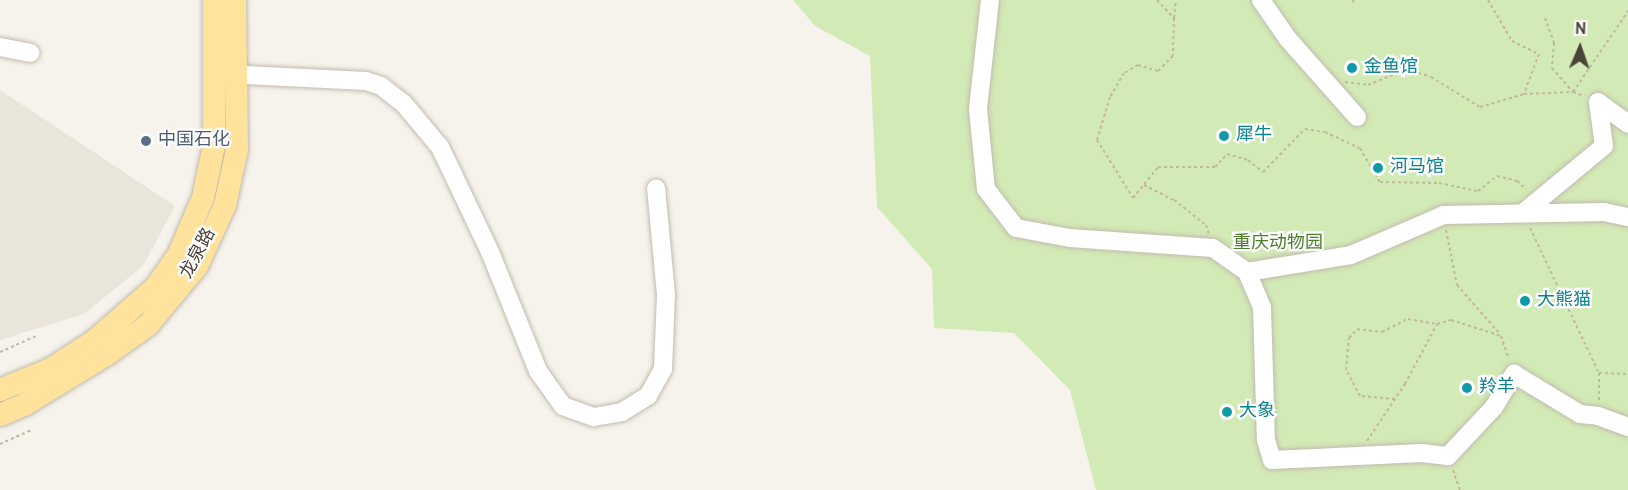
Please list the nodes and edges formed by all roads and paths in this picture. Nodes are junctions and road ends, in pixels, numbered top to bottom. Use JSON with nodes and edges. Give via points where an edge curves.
{"nodes":[{"id":1,"x":214,"y":0,"type":"edge"},
{"id":2,"x":235,"y":0,"type":"edge"},
{"id":3,"x":990,"y":0,"type":"edge"},
{"id":4,"x":1157,"y":0,"type":"edge"},
{"id":5,"x":1176,"y":0,"type":"edge"},
{"id":6,"x":1262,"y":0,"type":"edge"},
{"id":7,"x":1488,"y":0,"type":"edge"},
{"id":8,"x":1628,"y":11,"type":"edge"},
{"id":9,"x":1174,"y":18,"type":"junction"},
{"id":10,"x":1545,"y":18,"type":"dead end"},
{"id":11,"x":0,"y":47,"type":"edge"},
{"id":12,"x":30,"y":53,"type":"dead end"},
{"id":13,"x":227,"y":74,"type":"junction"},
{"id":14,"x":1331,"y":87,"type":"junction"},
{"id":15,"x":1573,"y":92,"type":"junction"},
{"id":16,"x":1524,"y":94,"type":"junction"},
{"id":17,"x":1598,"y":102,"type":"junction"},
{"id":18,"x":1357,"y":117,"type":"dead end"},
{"id":19,"x":1628,"y":124,"type":"edge"},
{"id":20,"x":1144,"y":185,"type":"junction"},
{"id":21,"x":656,"y":188,"type":"dead end"},
{"id":22,"x":1523,"y":213,"type":"junction"},
{"id":23,"x":1444,"y":215,"type":"junction"},
{"id":24,"x":1628,"y":217,"type":"edge"},
{"id":25,"x":1213,"y":248,"type":"junction"},
{"id":26,"x":1247,"y":272,"type":"junction"},
{"id":27,"x":1437,"y":324,"type":"junction"},
{"id":28,"x":36,"y":336,"type":"dead end"},
{"id":29,"x":1500,"y":336,"type":"junction"},
{"id":30,"x":0,"y":352,"type":"edge"},
{"id":31,"x":50,"y":370,"type":"junction"},
{"id":32,"x":1599,"y":373,"type":"junction"},
{"id":33,"x":1514,"y":374,"type":"junction"},
{"id":34,"x":1628,"y":374,"type":"edge"},
{"id":35,"x":0,"y":383,"type":"edge"},
{"id":36,"x":0,"y":390,"type":"edge"},
{"id":37,"x":1395,"y":399,"type":"junction"},
{"id":38,"x":24,"y":405,"type":"junction"},
{"id":39,"x":0,"y":414,"type":"edge"},
{"id":40,"x":1598,"y":416,"type":"junction"},
{"id":41,"x":0,"y":420,"type":"edge"},
{"id":42,"x":1628,"y":427,"type":"edge"},
{"id":43,"x":32,"y":430,"type":"dead end"},
{"id":44,"x":0,"y":438,"type":"edge"},
{"id":45,"x":1,"y":443,"type":"edge"},
{"id":46,"x":1357,"y":456,"type":"junction"},
{"id":47,"x":1448,"y":456,"type":"junction"},
{"id":48,"x":1460,"y":490,"type":"edge"}],
"edges":[{"from":1,"to":13,"type":"main road","name":"龙泉路"},
{"from":2,"to":13,"type":"main road","name":"龙泉路"},
{"from":3,"to":25,"type":"street","via":[[978,109],[986,189],[1016,228],[1070,238]]},
{"from":4,"to":9,"type":"path"},
{"from":5,"to":9,"type":"path"},
{"from":6,"to":14,"type":"street","via":[[1288,39]]},
{"from":7,"to":16,"type":"path","via":[[1512,41],[1539,54]]},
{"from":8,"to":15,"type":"path"},
{"from":9,"to":20,"type":"path","via":[[1173,56],[1158,71],[1138,65],[1124,73],[1110,97],[1097,140],[1133,198]]},
{"from":10,"to":15,"type":"path","via":[[1554,43],[1552,68]]},
{"from":11,"to":12,"type":"street"},
{"from":13,"to":21,"type":"street","via":[[366,81],[404,104],[440,147],[490,252],[538,371],[563,406],[594,417],[622,412],[648,396],[663,369],[666,296]]},
{"from":13,"to":31,"type":"main road","name":"龙泉路","via":[[203,198],[178,256],[134,310]]},
{"from":13,"to":38,"type":"main road","name":"龙泉路","via":[[237,149],[225,205],[197,266],[148,325]]},
{"from":14,"to":16,"type":"path","via":[[1350,80],[1368,85],[1407,69],[1431,77],[1480,107]]},
{"from":14,"to":18,"type":"street"},
{"from":15,"to":16,"type":"path"},
{"from":15,"to":17,"type":"path"},
{"from":17,"to":19,"type":"street"},
{"from":17,"to":22,"type":"street","via":[[1604,146]]},
{"from":20,"to":22,"type":"path","via":[[1158,167],[1215,167],[1227,154],[1248,160],[1263,172],[1305,129],[1325,132],[1360,148],[1380,182],[1439,183],[1478,190],[1497,176],[1517,181],[1532,194]]},
{"from":20,"to":25,"type":"path","via":[[1174,200],[1206,225]]},
{"from":22,"to":23,"type":"street"},
{"from":22,"to":24,"type":"street","via":[[1604,212]]},
{"from":22,"to":32,"type":"path"},
{"from":23,"to":26,"type":"street","via":[[1351,255]]},
{"from":23,"to":29,"type":"path","via":[[1457,285]]},
{"from":25,"to":26,"type":"street"},
{"from":26,"to":46,"type":"street","via":[[1262,307],[1266,440],[1272,460]]},
{"from":27,"to":29,"type":"path","via":[[1451,320]]},
{"from":27,"to":37,"type":"path"},
{"from":27,"to":37,"type":"path","via":[[1408,319],[1382,332],[1357,329],[1349,338],[1346,370],[1360,396]]},
{"from":28,"to":30,"type":"path"},
{"from":29,"to":33,"type":"path"},
{"from":31,"to":35,"type":"street"},
{"from":31,"to":36,"type":"main road","name":"龙泉路"},
{"from":32,"to":34,"type":"path"},
{"from":32,"to":40,"type":"path"},
{"from":33,"to":40,"type":"street","via":[[1580,414]]},
{"from":33,"to":47,"type":"street","via":[[1494,406]]},
{"from":37,"to":46,"type":"path"},
{"from":38,"to":39,"type":"main road","name":"龙泉路"},
{"from":38,"to":41,"type":"street"},
{"from":40,"to":42,"type":"street"},
{"from":43,"to":45,"type":"path"},
{"from":44,"to":45,"type":"path"},
{"from":46,"to":47,"type":"street"},
{"from":47,"to":48,"type":"path"}]}
